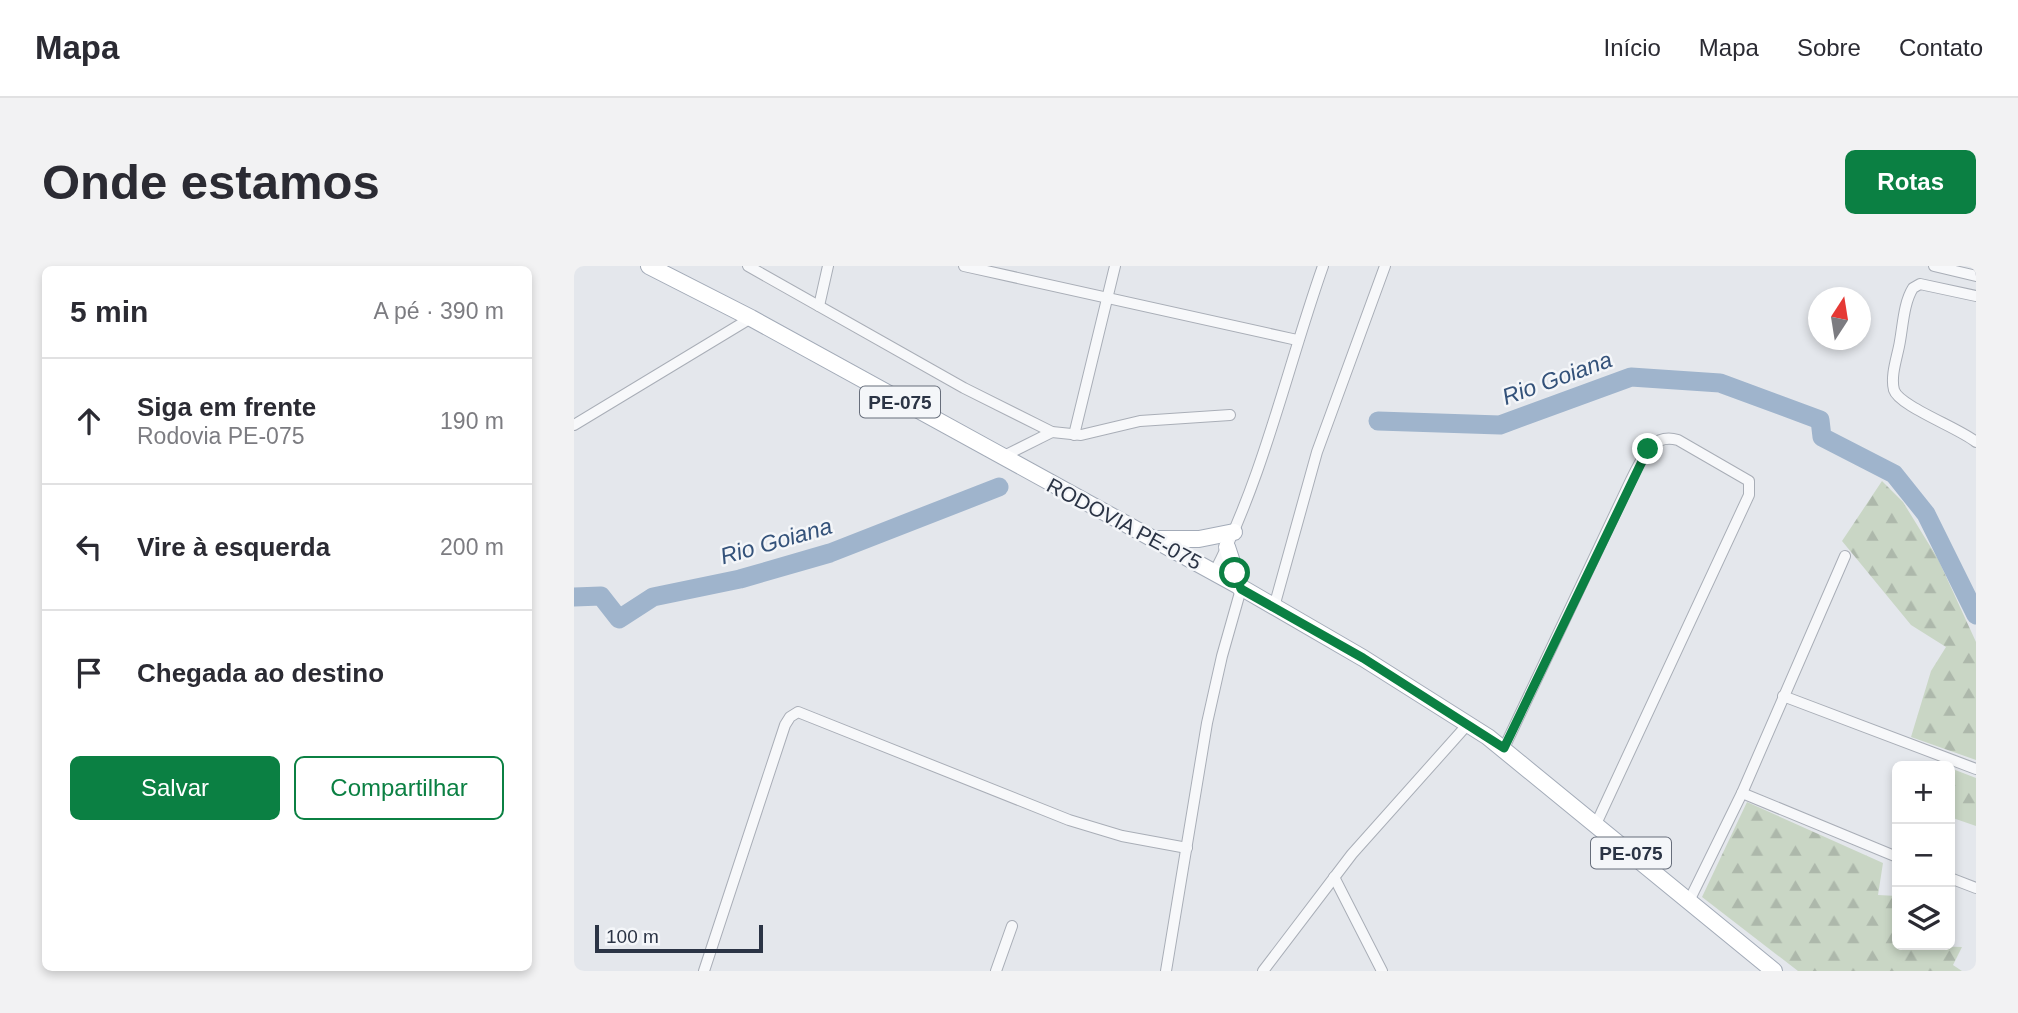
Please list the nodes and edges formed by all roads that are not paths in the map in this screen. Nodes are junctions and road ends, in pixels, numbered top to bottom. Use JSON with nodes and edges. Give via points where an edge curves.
{"nodes":[{"id":1,"x":649,"y":266,"type":"edge"},
{"id":2,"x":748,"y":266,"type":"edge"},
{"id":3,"x":828,"y":266,"type":"edge"},
{"id":4,"x":964,"y":266,"type":"edge"},
{"id":5,"x":1115,"y":266,"type":"edge"},
{"id":6,"x":1323,"y":266,"type":"edge"},
{"id":7,"x":1385,"y":266,"type":"edge"},
{"id":8,"x":1934,"y":266,"type":"edge"},
{"id":9,"x":1976,"y":276,"type":"edge"},
{"id":10,"x":1976,"y":296,"type":"edge"},
{"id":11,"x":1109,"y":298,"type":"junction"},
{"id":12,"x":819,"y":306,"type":"junction"},
{"id":13,"x":751,"y":318,"type":"junction"},
{"id":14,"x":1297,"y":340,"type":"junction"},
{"id":15,"x":1230,"y":415,"type":"dead end"},
{"id":16,"x":574,"y":425,"type":"edge"},
{"id":17,"x":1052,"y":432,"type":"junction"},
{"id":18,"x":1074,"y":435,"type":"junction"},
{"id":19,"x":1976,"y":442,"type":"edge"},
{"id":20,"x":1001,"y":458,"type":"junction"},
{"id":21,"x":1151,"y":539,"type":"junction"},
{"id":22,"x":1231,"y":540,"type":"junction"},
{"id":23,"x":1845,"y":556,"type":"dead end"},
{"id":24,"x":1214,"y":573,"type":"junction"},
{"id":25,"x":1241,"y":589,"type":"junction"},
{"id":26,"x":1274,"y":607,"type":"junction"},
{"id":27,"x":1783,"y":696,"type":"junction"},
{"id":28,"x":1468,"y":724,"type":"junction"},
{"id":29,"x":1504,"y":748,"type":"junction"},
{"id":30,"x":1976,"y":769,"type":"edge"},
{"id":31,"x":1742,"y":793,"type":"junction"},
{"id":32,"x":1596,"y":824,"type":"junction"},
{"id":33,"x":1187,"y":848,"type":"junction"},
{"id":34,"x":1892,"y":855,"type":"edge"},
{"id":35,"x":1334,"y":877,"type":"junction"},
{"id":36,"x":1955,"y":880,"type":"edge"},
{"id":37,"x":1976,"y":888,"type":"edge"},
{"id":38,"x":1689,"y":901,"type":"junction"},
{"id":39,"x":1012,"y":926,"type":"dead end"},
{"id":40,"x":704,"y":971,"type":"edge"},
{"id":41,"x":996,"y":971,"type":"edge"},
{"id":42,"x":1167,"y":971,"type":"edge"},
{"id":43,"x":1264,"y":971,"type":"edge"},
{"id":44,"x":1382,"y":971,"type":"edge"},
{"id":45,"x":1774,"y":971,"type":"edge"}],
"edges":[{"from":1,"to":13,"type":"main road","name":"RODOVIA PE-075","number":"PE-075"},
{"from":2,"to":12,"type":"street"},
{"from":3,"to":12,"type":"street"},
{"from":4,"to":11,"type":"street"},
{"from":5,"to":11,"type":"street"},
{"from":6,"to":14,"type":"street"},
{"from":7,"to":26,"type":"street","via":[[1317,452]]},
{"from":8,"to":9,"type":"street"},
{"from":10,"to":19,"type":"street","via":[[1920,284],[1913,288],[1894,384],[1905,402]]},
{"from":11,"to":14,"type":"street"},
{"from":11,"to":18,"type":"street"},
{"from":12,"to":17,"type":"street"},
{"from":13,"to":16,"type":"street"},
{"from":13,"to":20,"type":"main road","name":"RODOVIA PE-075","number":"PE-075"},
{"from":14,"to":22,"type":"street","via":[[1248,501]]},
{"from":15,"to":18,"type":"street","via":[[1160,418]]},
{"from":17,"to":18,"type":"street"},
{"from":17,"to":20,"type":"street"},
{"from":20,"to":21,"type":"main road","name":"RODOVIA PE-075","number":"PE-075"},
{"from":21,"to":22,"type":"main road"},
{"from":21,"to":24,"type":"main road","name":"RODOVIA PE-075","number":"PE-075"},
{"from":22,"to":24,"type":"street"},
{"from":22,"to":25,"type":"main road"},
{"from":23,"to":27,"type":"street"},
{"from":24,"to":25,"type":"main road","name":"RODOVIA PE-075","number":"PE-075"},
{"from":25,"to":26,"type":"main road","name":"RODOVIA PE-075","number":"PE-075"},
{"from":25,"to":33,"type":"street","via":[[1216,681]]},
{"from":26,"to":28,"type":"main road","name":"RODOVIA PE-075","number":"PE-075"},
{"from":27,"to":30,"type":"street"},
{"from":27,"to":31,"type":"street"},
{"from":28,"to":29,"type":"main road","name":"RODOVIA PE-075","number":"PE-075"},
{"from":28,"to":35,"type":"street"},
{"from":29,"to":32,"type":"main road","name":"RODOVIA PE-075","number":"PE-075"},
{"from":29,"to":32,"type":"street","via":[[1631,480],[1656,440],[1666,436],[1678,440],[1749,481],[1749,495]]},
{"from":31,"to":34,"type":"street"},
{"from":31,"to":38,"type":"street"},
{"from":32,"to":38,"type":"main road","name":"RODOVIA PE-075","number":"PE-075"},
{"from":33,"to":40,"type":"street","via":[[1069,820],[798,712],[785,725]]},
{"from":33,"to":42,"type":"street"},
{"from":35,"to":43,"type":"street"},
{"from":35,"to":44,"type":"street"},
{"from":36,"to":37,"type":"street"},
{"from":38,"to":45,"type":"main road","name":"RODOVIA PE-075","number":"PE-075"},
{"from":39,"to":41,"type":"street"}]}
